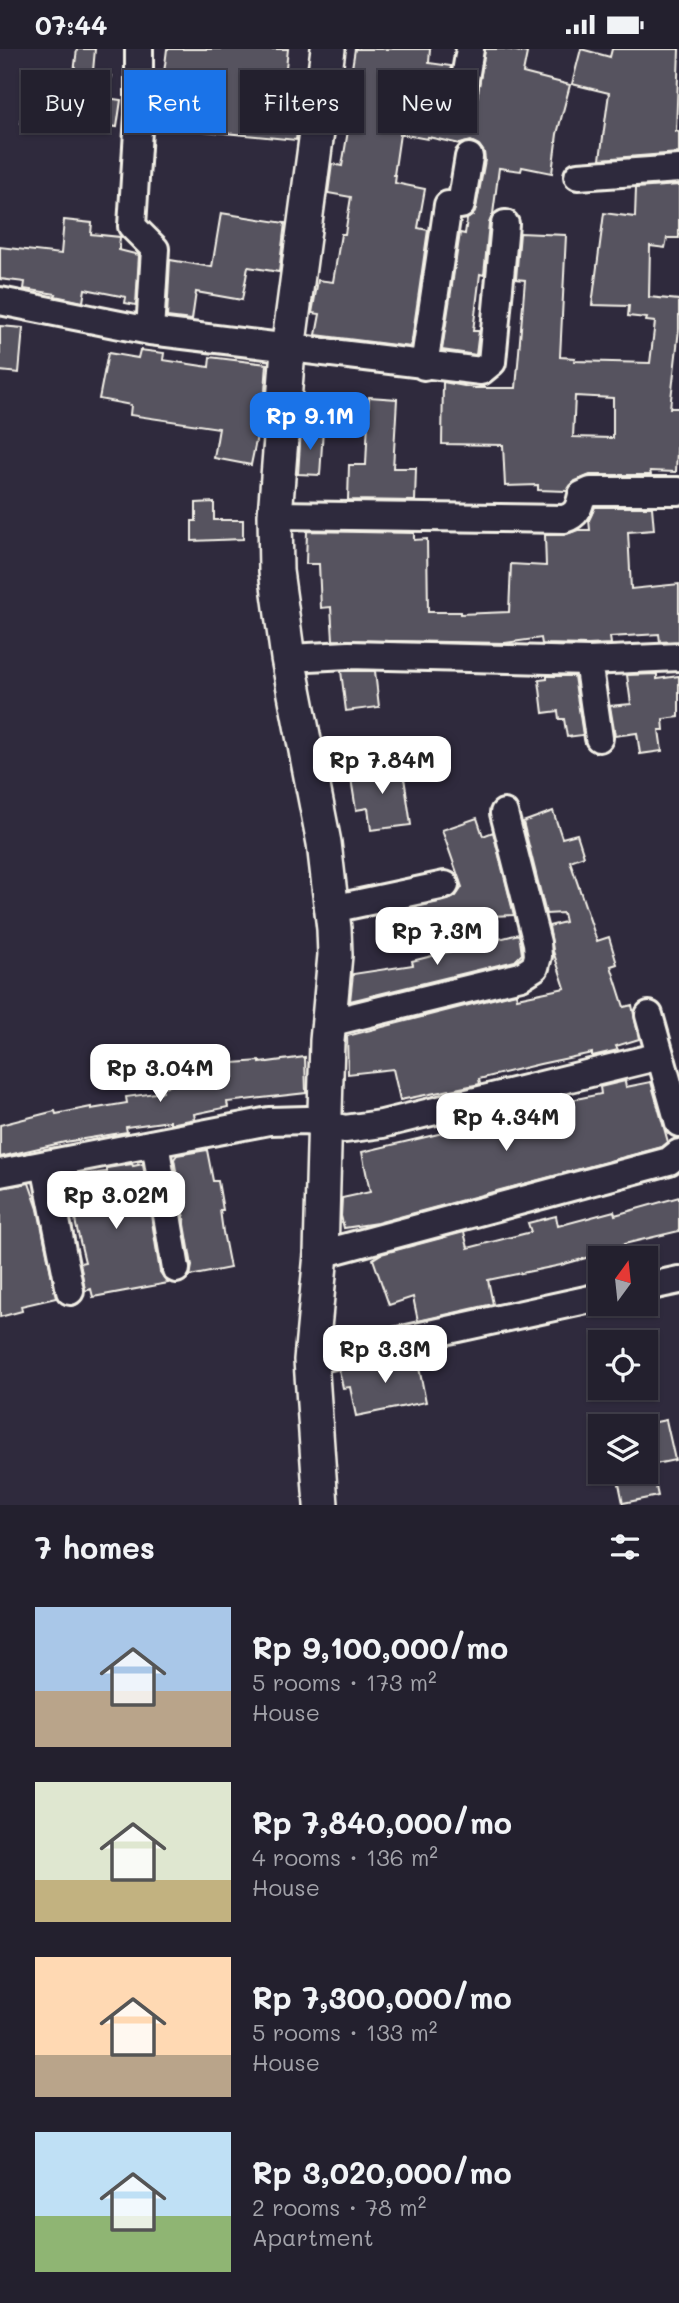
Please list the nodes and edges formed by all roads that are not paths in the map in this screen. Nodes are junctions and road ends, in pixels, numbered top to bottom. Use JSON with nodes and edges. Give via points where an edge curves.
{"nodes":[{"id":1,"x":139,"y":49,"type":"edge"},
{"id":2,"x":328,"y":49,"type":"edge"},
{"id":3,"x":470,"y":49,"type":"edge"},
{"id":4,"x":466,"y":70,"type":"edge"},
{"id":5,"x":469,"y":157,"type":"dead end"},
{"id":6,"x":679,"y":169,"type":"edge"},
{"id":7,"x":578,"y":176,"type":"dead end"},
{"id":8,"x":505,"y":224,"type":"dead end"},
{"id":9,"x":0,"y":302,"type":"edge"},
{"id":10,"x":150,"y":331,"type":"junction"},
{"id":11,"x":288,"y":350,"type":"junction"},
{"id":12,"x":424,"y":366,"type":"junction"},
{"id":13,"x":679,"y":491,"type":"edge"},
{"id":14,"x":275,"y":515,"type":"junction"},
{"id":15,"x":679,"y":657,"type":"edge"},
{"id":16,"x":288,"y":658,"type":"junction"},
{"id":17,"x":588,"y":661,"type":"junction"},
{"id":18,"x":599,"y":738,"type":"dead end"},
{"id":19,"x":504,"y":813,"type":"dead end"},
{"id":20,"x":445,"y":885,"type":"dead end"},
{"id":21,"x":332,"y":909,"type":"junction"},
{"id":22,"x":649,"y":1015,"type":"dead end"},
{"id":23,"x":328,"y":1023,"type":"junction"},
{"id":24,"x":660,"y":1056,"type":"junction"},
{"id":25,"x":679,"y":1123,"type":"edge"},
{"id":26,"x":325,"y":1126,"type":"junction"},
{"id":27,"x":155,"y":1143,"type":"junction"},
{"id":28,"x":679,"y":1153,"type":"edge"},
{"id":29,"x":45,"y":1165,"type":"junction"},
{"id":30,"x":0,"y":1173,"type":"edge"},
{"id":31,"x":321,"y":1254,"type":"junction"},
{"id":32,"x":176,"y":1269,"type":"dead end"},
{"id":33,"x":679,"y":1280,"type":"edge"},
{"id":34,"x":658,"y":1284,"type":"edge"},
{"id":35,"x":70,"y":1291,"type":"dead end"},
{"id":36,"x":588,"y":1300,"type":"edge"},
{"id":37,"x":311,"y":1360,"type":"junction"},
{"id":38,"x":321,"y":1505,"type":"edge"}],
"edges":[{"from":1,"to":10,"type":"street","via":[[132,226],[155,249]]},
{"from":2,"to":11,"type":"street"},
{"from":3,"to":4,"type":"street"},
{"from":5,"to":12,"type":"street","via":[[461,205],[448,205]]},
{"from":6,"to":7,"type":"street"},
{"from":8,"to":12,"type":"street","via":[[492,362],[481,371]]},
{"from":9,"to":10,"type":"street"},
{"from":10,"to":11,"type":"street"},
{"from":11,"to":12,"type":"street"},
{"from":11,"to":14,"type":"street"},
{"from":13,"to":14,"type":"street","via":[[591,491],[582,495],[578,511],[564,519]]},
{"from":14,"to":16,"type":"street","via":[[276,572]]},
{"from":15,"to":17,"type":"street"},
{"from":16,"to":17,"type":"street","via":[[349,655]]},
{"from":16,"to":21,"type":"street","via":[[324,843]]},
{"from":17,"to":18,"type":"street"},
{"from":19,"to":23,"type":"street","via":[[534,929],[535,967],[521,976]]},
{"from":20,"to":21,"type":"street"},
{"from":21,"to":23,"type":"street","via":[[335,955]]},
{"from":22,"to":24,"type":"street"},
{"from":23,"to":26,"type":"street"},
{"from":24,"to":25,"type":"street"},
{"from":24,"to":26,"type":"street","via":[[382,1123],[345,1129]]},
{"from":26,"to":27,"type":"street","via":[[286,1119]]},
{"from":26,"to":31,"type":"street"},
{"from":27,"to":29,"type":"street"},
{"from":27,"to":32,"type":"street"},
{"from":28,"to":31,"type":"street","via":[[669,1161]]},
{"from":29,"to":30,"type":"street"},
{"from":29,"to":35,"type":"street"},
{"from":31,"to":37,"type":"street"},
{"from":33,"to":34,"type":"street"},
{"from":36,"to":37,"type":"street"},
{"from":37,"to":38,"type":"street"}]}
